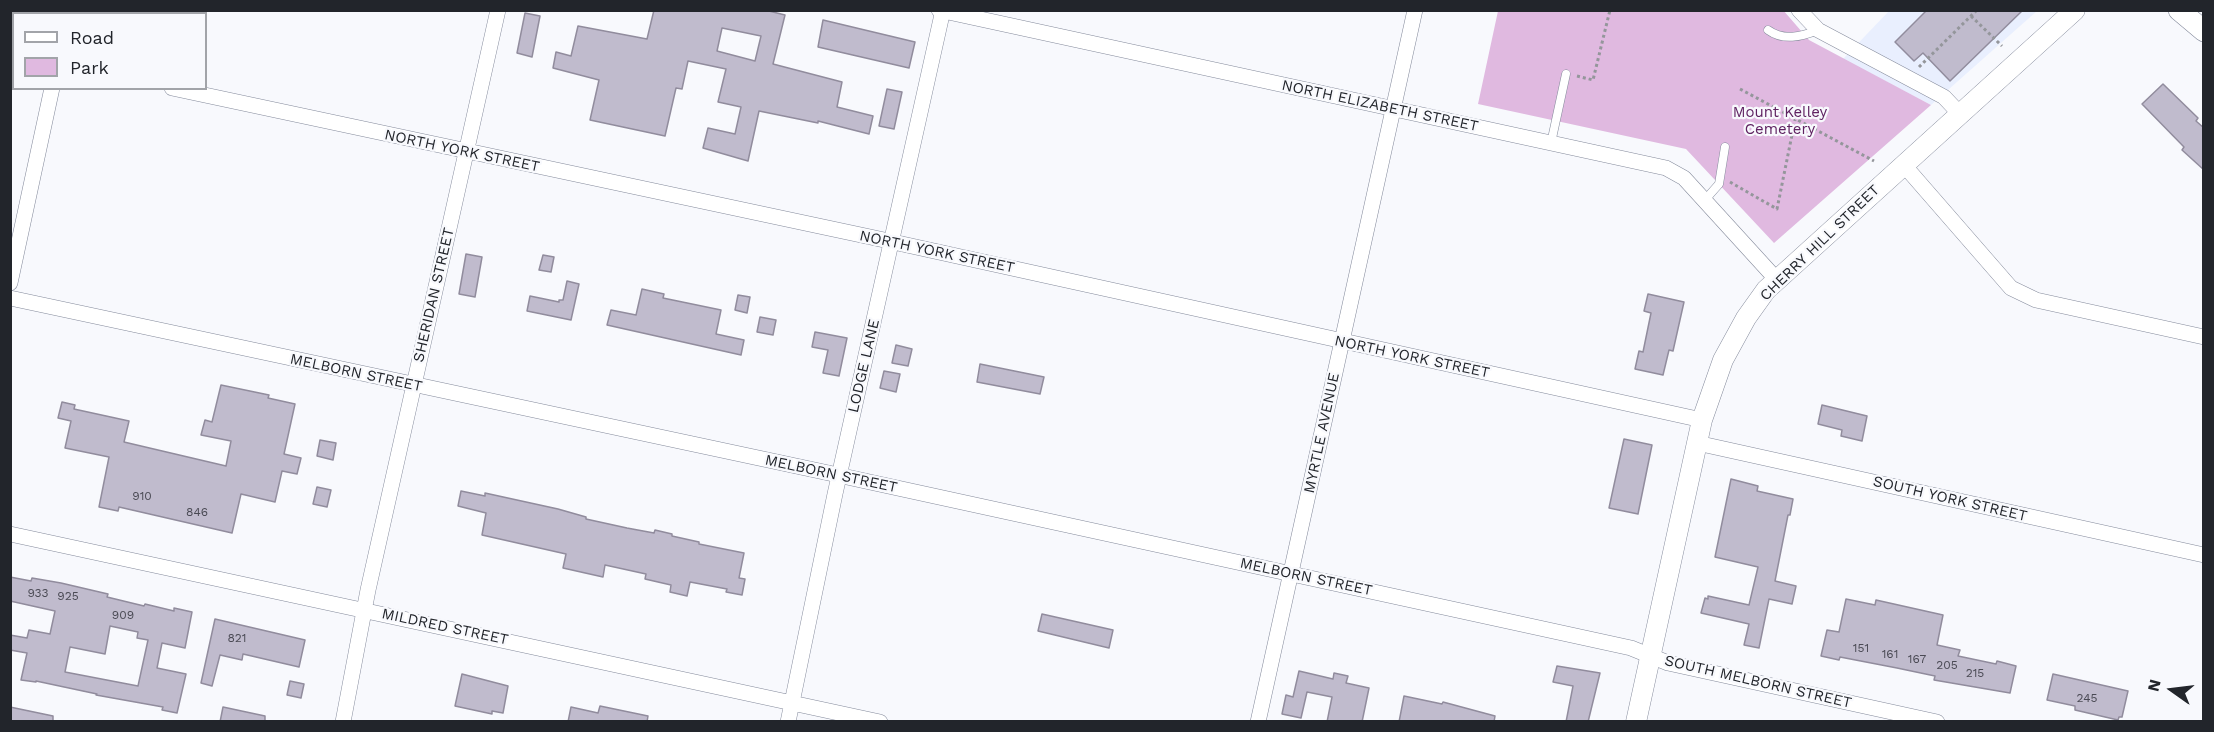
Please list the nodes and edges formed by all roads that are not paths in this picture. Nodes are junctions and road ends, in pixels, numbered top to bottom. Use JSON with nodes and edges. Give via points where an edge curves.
{"nodes":[{"id":1,"x":498,"y":10,"type":"edge"},
{"id":2,"x":1415,"y":10,"type":"edge"},
{"id":3,"x":1799,"y":10,"type":"edge"},
{"id":4,"x":2075,"y":10,"type":"edge"},
{"id":5,"x":2179,"y":10,"type":"edge"},
{"id":6,"x":942,"y":11,"type":"edge"},
{"id":7,"x":1768,"y":30,"type":"dead end"},
{"id":8,"x":1818,"y":30,"type":"junction"},
{"id":9,"x":2204,"y":31,"type":"edge"},
{"id":10,"x":1566,"y":74,"type":"road end"},
{"id":11,"x":52,"y":90,"type":"edge"},
{"id":12,"x":181,"y":90,"type":"edge"},
{"id":13,"x":1394,"y":109,"type":"junction"},
{"id":14,"x":1960,"y":114,"type":"junction"},
{"id":15,"x":1551,"y":143,"type":"junction"},
{"id":16,"x":1725,"y":147,"type":"dead end"},
{"id":17,"x":466,"y":152,"type":"junction"},
{"id":18,"x":1903,"y":164,"type":"junction"},
{"id":19,"x":1704,"y":201,"type":"junction"},
{"id":20,"x":891,"y":242,"type":"junction"},
{"id":21,"x":1777,"y":280,"type":"junction"},
{"id":22,"x":10,"y":283,"type":"edge"},
{"id":23,"x":10,"y":298,"type":"edge"},
{"id":24,"x":2204,"y":337,"type":"edge"},
{"id":25,"x":1342,"y":342,"type":"junction"},
{"id":26,"x":414,"y":386,"type":"junction"},
{"id":27,"x":1702,"y":420,"type":"junction"},
{"id":28,"x":1697,"y":443,"type":"junction"},
{"id":29,"x":839,"y":476,"type":"junction"},
{"id":30,"x":10,"y":534,"type":"edge"},
{"id":31,"x":2204,"y":555,"type":"edge"},
{"id":32,"x":1291,"y":574,"type":"junction"},
{"id":33,"x":365,"y":610,"type":"junction"},
{"id":34,"x":1650,"y":657,"type":"junction"},
{"id":35,"x":791,"y":703,"type":"junction"},
{"id":36,"x":343,"y":722,"type":"edge"},
{"id":37,"x":788,"y":722,"type":"edge"},
{"id":38,"x":880,"y":722,"type":"edge"},
{"id":39,"x":1258,"y":722,"type":"edge"},
{"id":40,"x":1636,"y":722,"type":"edge"},
{"id":41,"x":1937,"y":722,"type":"edge"}],
"edges":[{"from":1,"to":17,"type":"street","name":"SHERIDAN STREET"},
{"from":2,"to":13,"type":"street","name":"MYRTLE AVENUE"},
{"from":3,"to":8,"type":"street"},
{"from":4,"to":14,"type":"street","name":"CHERRY HILL STREET"},
{"from":5,"to":9,"type":"main road"},
{"from":6,"to":13,"type":"street","name":"NORTH ELIZABETH STREET"},
{"from":6,"to":20,"type":"street","name":"LODGE LANE"},
{"from":7,"to":8,"type":"lane","via":[[1778,37]]},
{"from":8,"to":14,"type":"street","via":[[1944,98]]},
{"from":10,"to":15,"type":"lane"},
{"from":11,"to":22,"type":"street"},
{"from":12,"to":17,"type":"street","name":"NORTH YORK STREET"},
{"from":13,"to":15,"type":"street","name":"NORTH ELIZABETH STREET"},
{"from":13,"to":25,"type":"street","name":"MYRTLE AVENUE"},
{"from":14,"to":18,"type":"street","name":"CHERRY HILL STREET"},
{"from":15,"to":19,"type":"street","name":"NORTH ELIZABETH STREET","via":[[1673,171]]},
{"from":16,"to":19,"type":"lane","via":[[1719,184]]},
{"from":17,"to":20,"type":"street","name":"NORTH YORK STREET"},
{"from":17,"to":26,"type":"street","name":"SHERIDAN STREET"},
{"from":18,"to":21,"type":"street","name":"CHERRY HILL STREET"},
{"from":18,"to":24,"type":"street","via":[[2011,288],[2024,296]]},
{"from":19,"to":21,"type":"street","name":"NORTH ELIZABETH STREET"},
{"from":20,"to":25,"type":"street","name":"NORTH YORK STREET"},
{"from":20,"to":29,"type":"street","name":"LODGE LANE"},
{"from":21,"to":27,"type":"street","name":"CHERRY HILL STREET","via":[[1734,339]]},
{"from":23,"to":26,"type":"street","name":"MELBORN STREET"},
{"from":25,"to":27,"type":"street","name":"NORTH YORK STREET"},
{"from":25,"to":32,"type":"street","name":"MYRTLE AVENUE"},
{"from":26,"to":29,"type":"street","name":"MELBORN STREET"},
{"from":26,"to":33,"type":"street","name":"SHERIDAN STREET"},
{"from":27,"to":28,"type":"street","name":"CHERRY HILL STREET"},
{"from":28,"to":31,"type":"street","name":"SOUTH YORK STREET"},
{"from":28,"to":34,"type":"street","name":"CHERRY HILL STREET"},
{"from":29,"to":32,"type":"street","name":"MELBORN STREET"},
{"from":29,"to":35,"type":"street","name":"LODGE LANE"},
{"from":30,"to":33,"type":"street","name":"MILDRED STREET"},
{"from":32,"to":34,"type":"street","name":"MELBORN STREET","via":[[1631,648]]},
{"from":32,"to":39,"type":"street","name":"MYRTLE AVENUE"},
{"from":33,"to":35,"type":"street","name":"MILDRED STREET"},
{"from":33,"to":36,"type":"street","name":"SHERIDAN STREET"},
{"from":34,"to":40,"type":"street","name":"CHERRY HILL STREET"},
{"from":34,"to":41,"type":"street","name":"SOUTH MELBORN STREET"},
{"from":35,"to":37,"type":"street","name":"LODGE LANE"},
{"from":35,"to":38,"type":"street","name":"MILDRED STREET"}]}
